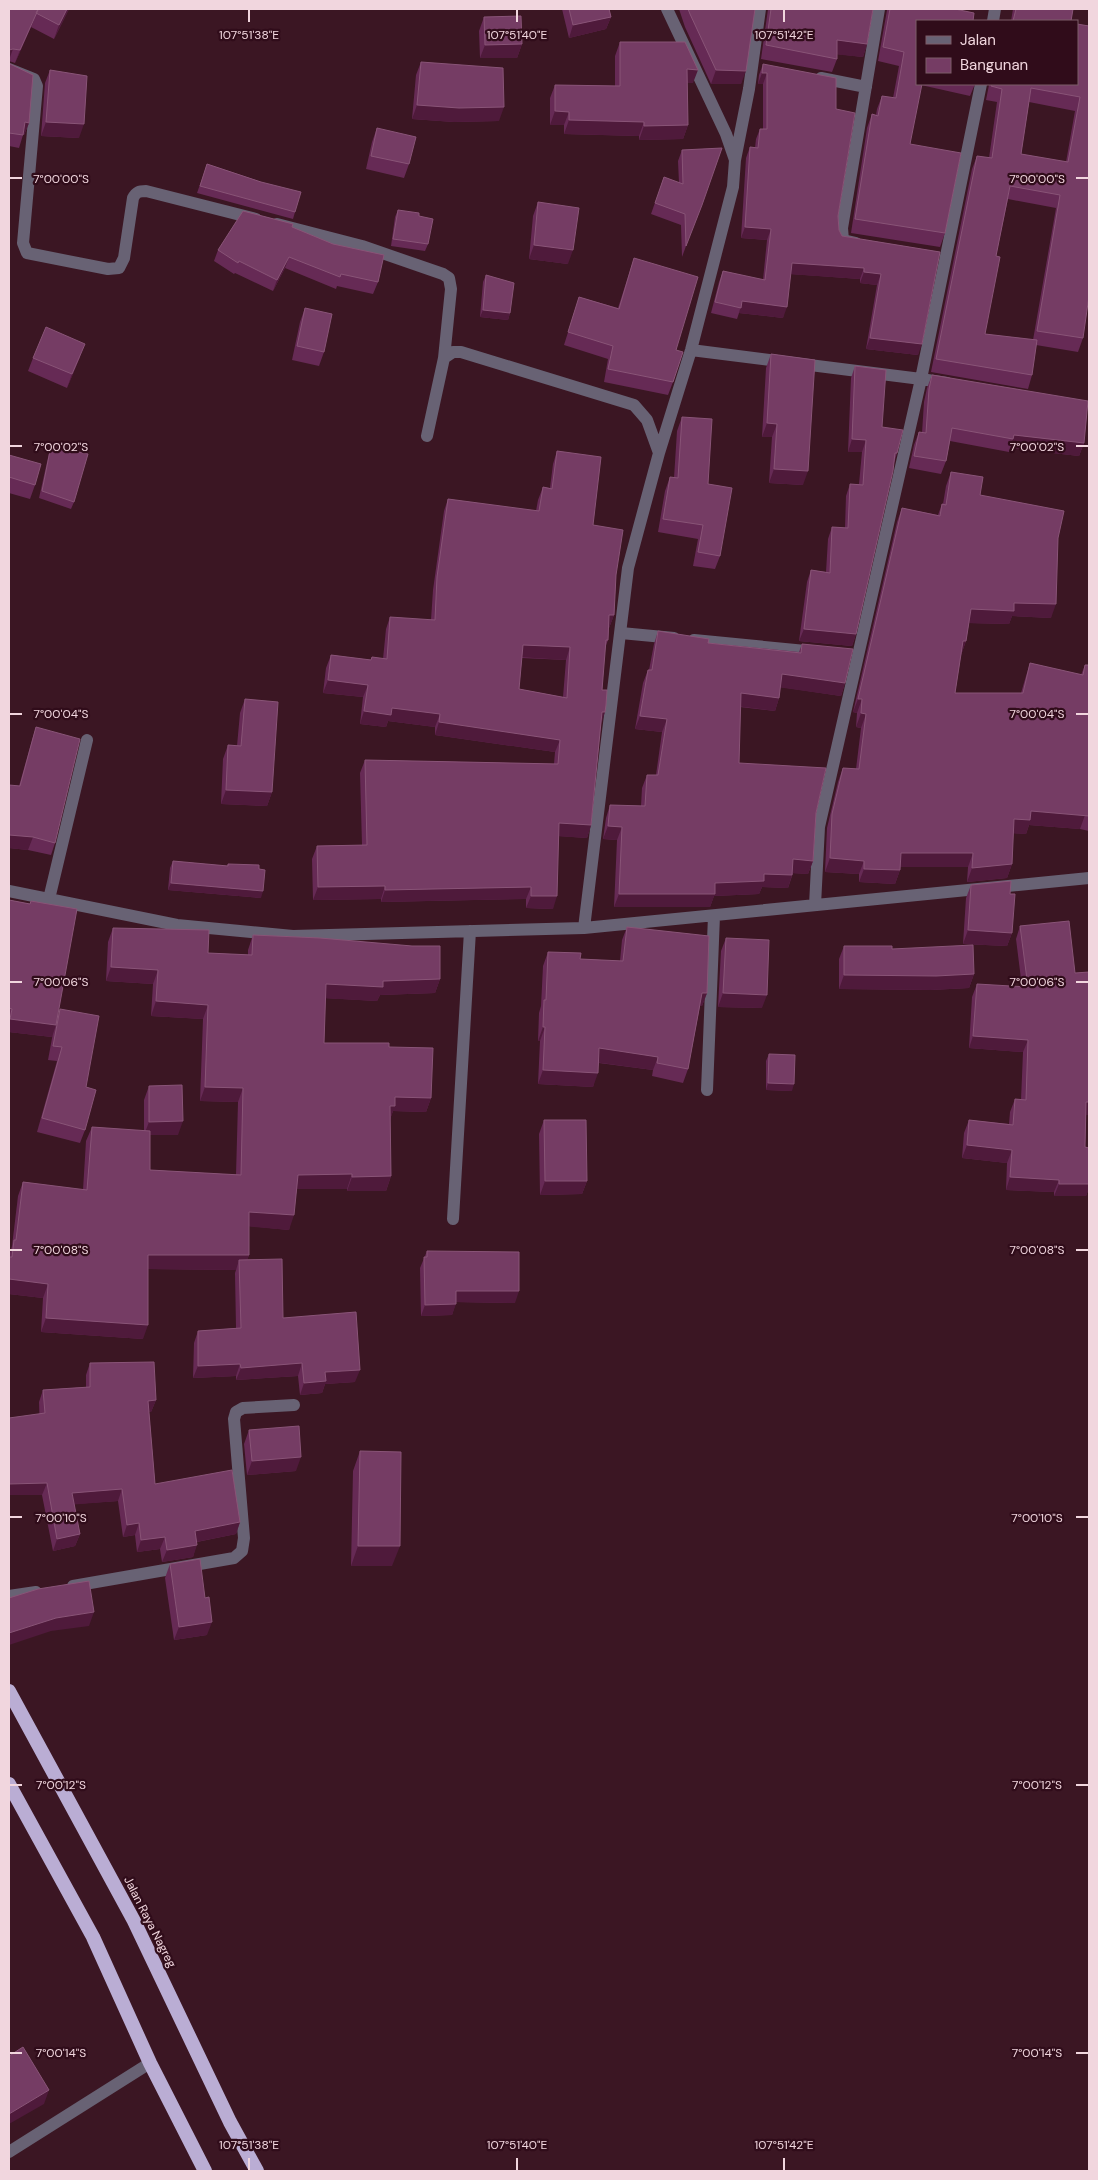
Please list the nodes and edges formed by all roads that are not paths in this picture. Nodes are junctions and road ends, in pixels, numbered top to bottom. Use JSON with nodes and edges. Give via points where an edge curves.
{"nodes":[{"id":1,"x":667,"y":9,"type":"edge"},
{"id":2,"x":760,"y":9,"type":"edge"},
{"id":3,"x":879,"y":9,"type":"edge"},
{"id":4,"x":9,"y":69,"type":"edge"},
{"id":5,"x":809,"y":76,"type":"edge"},
{"id":6,"x":981,"y":85,"type":"edge"},
{"id":7,"x":866,"y":87,"type":"junction"},
{"id":8,"x":735,"y":160,"type":"junction"},
{"id":9,"x":870,"y":245,"type":"edge"},
{"id":10,"x":691,"y":350,"type":"junction"},
{"id":11,"x":444,"y":358,"type":"junction"},
{"id":12,"x":921,"y":378,"type":"junction"},
{"id":13,"x":958,"y":385,"type":"edge"},
{"id":14,"x":427,"y":436,"type":"dead end"},
{"id":15,"x":659,"y":453,"type":"junction"},
{"id":16,"x":622,"y":633,"type":"junction"},
{"id":17,"x":830,"y":653,"type":"edge"},
{"id":18,"x":87,"y":740,"type":"dead end"},
{"id":19,"x":1089,"y":878,"type":"edge"},
{"id":20,"x":9,"y":891,"type":"edge"},
{"id":21,"x":49,"y":899,"type":"junction"},
{"id":22,"x":815,"y":905,"type":"junction"},
{"id":23,"x":714,"y":916,"type":"junction"},
{"id":24,"x":584,"y":928,"type":"junction"},
{"id":25,"x":470,"y":931,"type":"junction"},
{"id":26,"x":707,"y":1090,"type":"dead end"},
{"id":27,"x":453,"y":1219,"type":"dead end"},
{"id":28,"x":294,"y":1405,"type":"dead end"},
{"id":29,"x":9,"y":1596,"type":"edge"},
{"id":30,"x":9,"y":1691,"type":"edge"},
{"id":31,"x":9,"y":1784,"type":"edge"},
{"id":32,"x":150,"y":2063,"type":"junction"},
{"id":33,"x":9,"y":2152,"type":"edge"},
{"id":34,"x":205,"y":2171,"type":"edge"},
{"id":35,"x":257,"y":2171,"type":"edge"}],
"edges":[{"from":1,"to":8,"type":"street","via":[[722,125]]},
{"from":2,"to":8,"type":"street","via":[[757,66]]},
{"from":3,"to":7,"type":"street"},
{"from":4,"to":11,"type":"street","via":[[34,79],[37,86],[23,243],[27,253],[108,269],[119,268],[124,258],[133,198],[135,193],[146,190],[339,239],[443,274],[451,284]]},
{"from":5,"to":7,"type":"street"},
{"from":6,"to":12,"type":"street","via":[[943,255]]},
{"from":7,"to":9,"type":"street","via":[[842,228],[844,240]]},
{"from":8,"to":10,"type":"street","via":[[733,187]]},
{"from":10,"to":12,"type":"street"},
{"from":10,"to":15,"type":"street"},
{"from":11,"to":14,"type":"street"},
{"from":11,"to":15,"type":"street","via":[[453,352],[461,352],[634,405],[646,420]]},
{"from":12,"to":13,"type":"street"},
{"from":12,"to":22,"type":"street","via":[[854,654],[819,827]]},
{"from":15,"to":16,"type":"street","via":[[630,562]]},
{"from":16,"to":17,"type":"street"},
{"from":16,"to":24,"type":"street"},
{"from":18,"to":21,"type":"street"},
{"from":19,"to":22,"type":"street"},
{"from":20,"to":21,"type":"street"},
{"from":21,"to":25,"type":"street","via":[[177,925],[293,936]]},
{"from":22,"to":23,"type":"street"},
{"from":23,"to":24,"type":"street"},
{"from":23,"to":26,"type":"street"},
{"from":24,"to":25,"type":"street"},
{"from":25,"to":27,"type":"street"},
{"from":28,"to":29,"type":"street","via":[[243,1408],[236,1412],[244,1538],[242,1551],[234,1558]]},
{"from":30,"to":35,"type":"highway","name":"Jalan Raya Nagreg","via":[[134,1921],[230,2122]]},
{"from":31,"to":32,"type":"highway","via":[[93,1937]]},
{"from":32,"to":33,"type":"street"},
{"from":32,"to":34,"type":"highway"}]}
